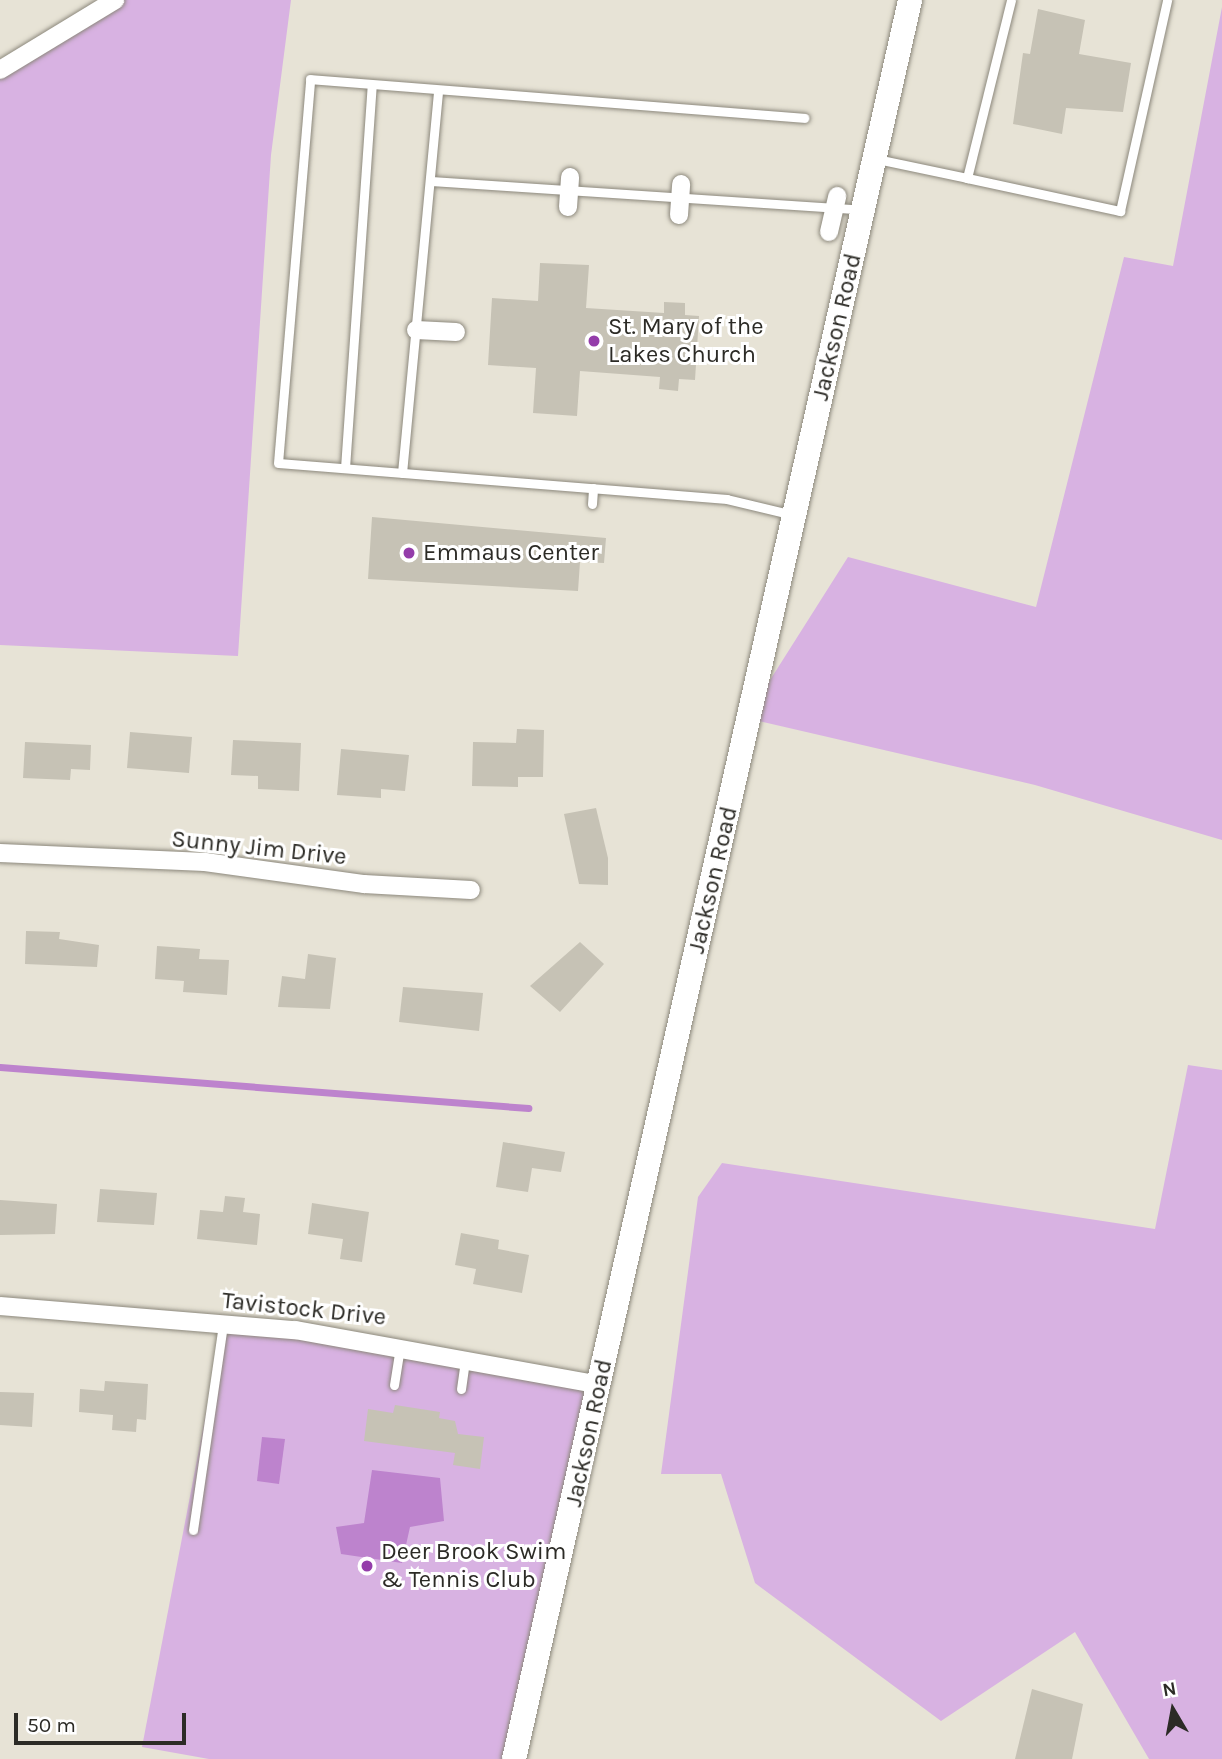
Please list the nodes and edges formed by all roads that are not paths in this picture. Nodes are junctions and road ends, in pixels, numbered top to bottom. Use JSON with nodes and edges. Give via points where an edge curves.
{"nodes":[{"id":1,"x":115,"y":0,"type":"edge"},
{"id":2,"x":910,"y":0,"type":"edge"},
{"id":3,"x":1011,"y":0,"type":"edge"},
{"id":4,"x":1167,"y":0,"type":"edge"},
{"id":5,"x":0,"y":70,"type":"edge"},
{"id":6,"x":373,"y":85,"type":"junction"},
{"id":7,"x":438,"y":92,"type":"junction"},
{"id":8,"x":804,"y":118,"type":"dead end"},
{"id":9,"x":875,"y":159,"type":"junction"},
{"id":10,"x":967,"y":178,"type":"junction"},
{"id":11,"x":431,"y":181,"type":"junction"},
{"id":12,"x":835,"y":203,"type":"junction"},
{"id":13,"x":864,"y":210,"type":"junction"},
{"id":14,"x":829,"y":232,"type":"dead end"},
{"id":15,"x":416,"y":330,"type":"junction"},
{"id":16,"x":456,"y":332,"type":"dead end"},
{"id":17,"x":345,"y":468,"type":"junction"},
{"id":18,"x":402,"y":473,"type":"junction"},
{"id":19,"x":593,"y":488,"type":"junction"},
{"id":20,"x":592,"y":504,"type":"dead end"},
{"id":21,"x":795,"y":516,"type":"junction"},
{"id":22,"x":0,"y":853,"type":"edge"},
{"id":23,"x":471,"y":890,"type":"dead end"},
{"id":24,"x":0,"y":1306,"type":"edge"},
{"id":25,"x":223,"y":1324,"type":"junction"},
{"id":26,"x":401,"y":1345,"type":"junction"},
{"id":27,"x":465,"y":1357,"type":"junction"},
{"id":28,"x":394,"y":1385,"type":"dead end"},
{"id":29,"x":600,"y":1385,"type":"junction"},
{"id":30,"x":461,"y":1389,"type":"dead end"},
{"id":31,"x":193,"y":1530,"type":"dead end"},
{"id":32,"x":514,"y":1759,"type":"edge"}],
"edges":[{"from":1,"to":5,"type":"street"},
{"from":2,"to":9,"type":"street","name":"Jackson Road"},
{"from":3,"to":10,"type":"lane"},
{"from":4,"to":10,"type":"lane","via":[[1120,211]]},
{"from":6,"to":7,"type":"lane"},
{"from":6,"to":17,"type":"lane"},
{"from":6,"to":17,"type":"lane","via":[[310,79],[278,463]]},
{"from":7,"to":8,"type":"lane"},
{"from":7,"to":11,"type":"lane"},
{"from":9,"to":10,"type":"lane"},
{"from":9,"to":13,"type":"street","name":"Jackson Road"},
{"from":11,"to":12,"type":"lane","via":[[680,200]]},
{"from":11,"to":15,"type":"lane"},
{"from":12,"to":13,"type":"lane"},
{"from":12,"to":14,"type":"street"},
{"from":13,"to":21,"type":"street","name":"Jackson Road"},
{"from":15,"to":16,"type":"street"},
{"from":15,"to":18,"type":"lane"},
{"from":17,"to":18,"type":"lane"},
{"from":18,"to":19,"type":"lane"},
{"from":19,"to":20,"type":"lane"},
{"from":19,"to":21,"type":"lane","via":[[727,499]]},
{"from":21,"to":29,"type":"street","name":"Jackson Road"},
{"from":22,"to":23,"type":"street","name":"Sunny Jim Drive","via":[[205,862],[364,884]]},
{"from":24,"to":25,"type":"street","name":"Tavistock Drive"},
{"from":25,"to":26,"type":"street","name":"Tavistock Drive"},
{"from":25,"to":31,"type":"lane"},
{"from":26,"to":27,"type":"street","name":"Tavistock Drive"},
{"from":26,"to":28,"type":"lane"},
{"from":27,"to":29,"type":"street","name":"Tavistock Drive"},
{"from":27,"to":30,"type":"lane"},
{"from":29,"to":32,"type":"street","name":"Jackson Road"}]}
